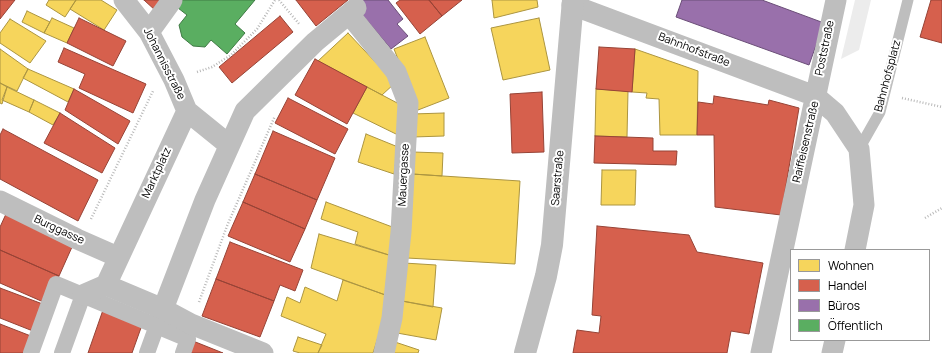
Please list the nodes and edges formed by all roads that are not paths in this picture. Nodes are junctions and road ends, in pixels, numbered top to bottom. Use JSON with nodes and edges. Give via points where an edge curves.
{"nodes":[{"id":1,"x":124,"y":0,"type":"edge"},
{"id":2,"x":172,"y":0,"type":"edge"},
{"id":3,"x":836,"y":0,"type":"edge"},
{"id":4,"x":908,"y":0,"type":"edge"},
{"id":5,"x":572,"y":2,"type":"edge"},
{"id":6,"x":149,"y":32,"type":"junction"},
{"id":7,"x":815,"y":96,"type":"junction"},
{"id":8,"x":187,"y":111,"type":"junction"},
{"id":9,"x":229,"y":145,"type":"junction"},
{"id":10,"x":859,"y":149,"type":"junction"},
{"id":11,"x":0,"y":201,"type":"edge"},
{"id":12,"x":855,"y":249,"type":"edge"},
{"id":13,"x":118,"y":256,"type":"junction"},
{"id":14,"x":106,"y":286,"type":"junction"},
{"id":15,"x":83,"y":295,"type":"junction"},
{"id":16,"x":160,"y":317,"type":"junction"},
{"id":17,"x":835,"y":341,"type":"edge"},
{"id":18,"x":31,"y":353,"type":"edge"},
{"id":19,"x":62,"y":353,"type":"edge"},
{"id":20,"x":147,"y":353,"type":"edge"},
{"id":21,"x":183,"y":353,"type":"edge"},
{"id":22,"x":263,"y":353,"type":"edge"},
{"id":23,"x":384,"y":353,"type":"edge"},
{"id":24,"x":525,"y":353,"type":"edge"},
{"id":25,"x":761,"y":353,"type":"edge"},
{"id":26,"x":832,"y":353,"type":"edge"}],
"edges":[{"from":1,"to":6,"type":"street","name":"Johannisstraße"},
{"from":2,"to":6,"type":"street"},
{"from":3,"to":7,"type":"street","name":"Poststraße"},
{"from":4,"to":10,"type":"lane","name":"Bahnhofsplatz","via":[[880,112]]},
{"from":5,"to":7,"type":"street","name":"Bahnhofstraße"},
{"from":5,"to":24,"type":"street","name":"Saarstraße","via":[[552,245]]},
{"from":6,"to":8,"type":"street","name":"Johannisstraße","via":[[165,83]]},
{"from":7,"to":10,"type":"street","name":"Raiffeisenstraße","via":[[835,113]]},
{"from":7,"to":25,"type":"street","name":"Raiffeisenstraße"},
{"from":8,"to":9,"type":"street"},
{"from":8,"to":13,"type":"street","name":"Marktplatz"},
{"from":9,"to":16,"type":"street"},
{"from":9,"to":23,"type":"street","name":"Mauergasse","via":[[245,111],[315,42],[352,11],[396,72],[408,103],[400,240],[392,318]]},
{"from":10,"to":12,"type":"street","name":"Raiffeisenstraße","via":[[864,205]]},
{"from":11,"to":13,"type":"street","name":"Burggasse"},
{"from":13,"to":14,"type":"street","name":"Marktplatz"},
{"from":14,"to":15,"type":"street"},
{"from":14,"to":16,"type":"street"},
{"from":15,"to":16,"type":"street"},
{"from":15,"to":18,"type":"street","via":[[56,284]]},
{"from":15,"to":19,"type":"street"},
{"from":16,"to":20,"type":"street"},
{"from":16,"to":21,"type":"street","via":[[188,339]]},
{"from":16,"to":22,"type":"street","via":[[191,324]]},
{"from":17,"to":26,"type":"street"}]}
